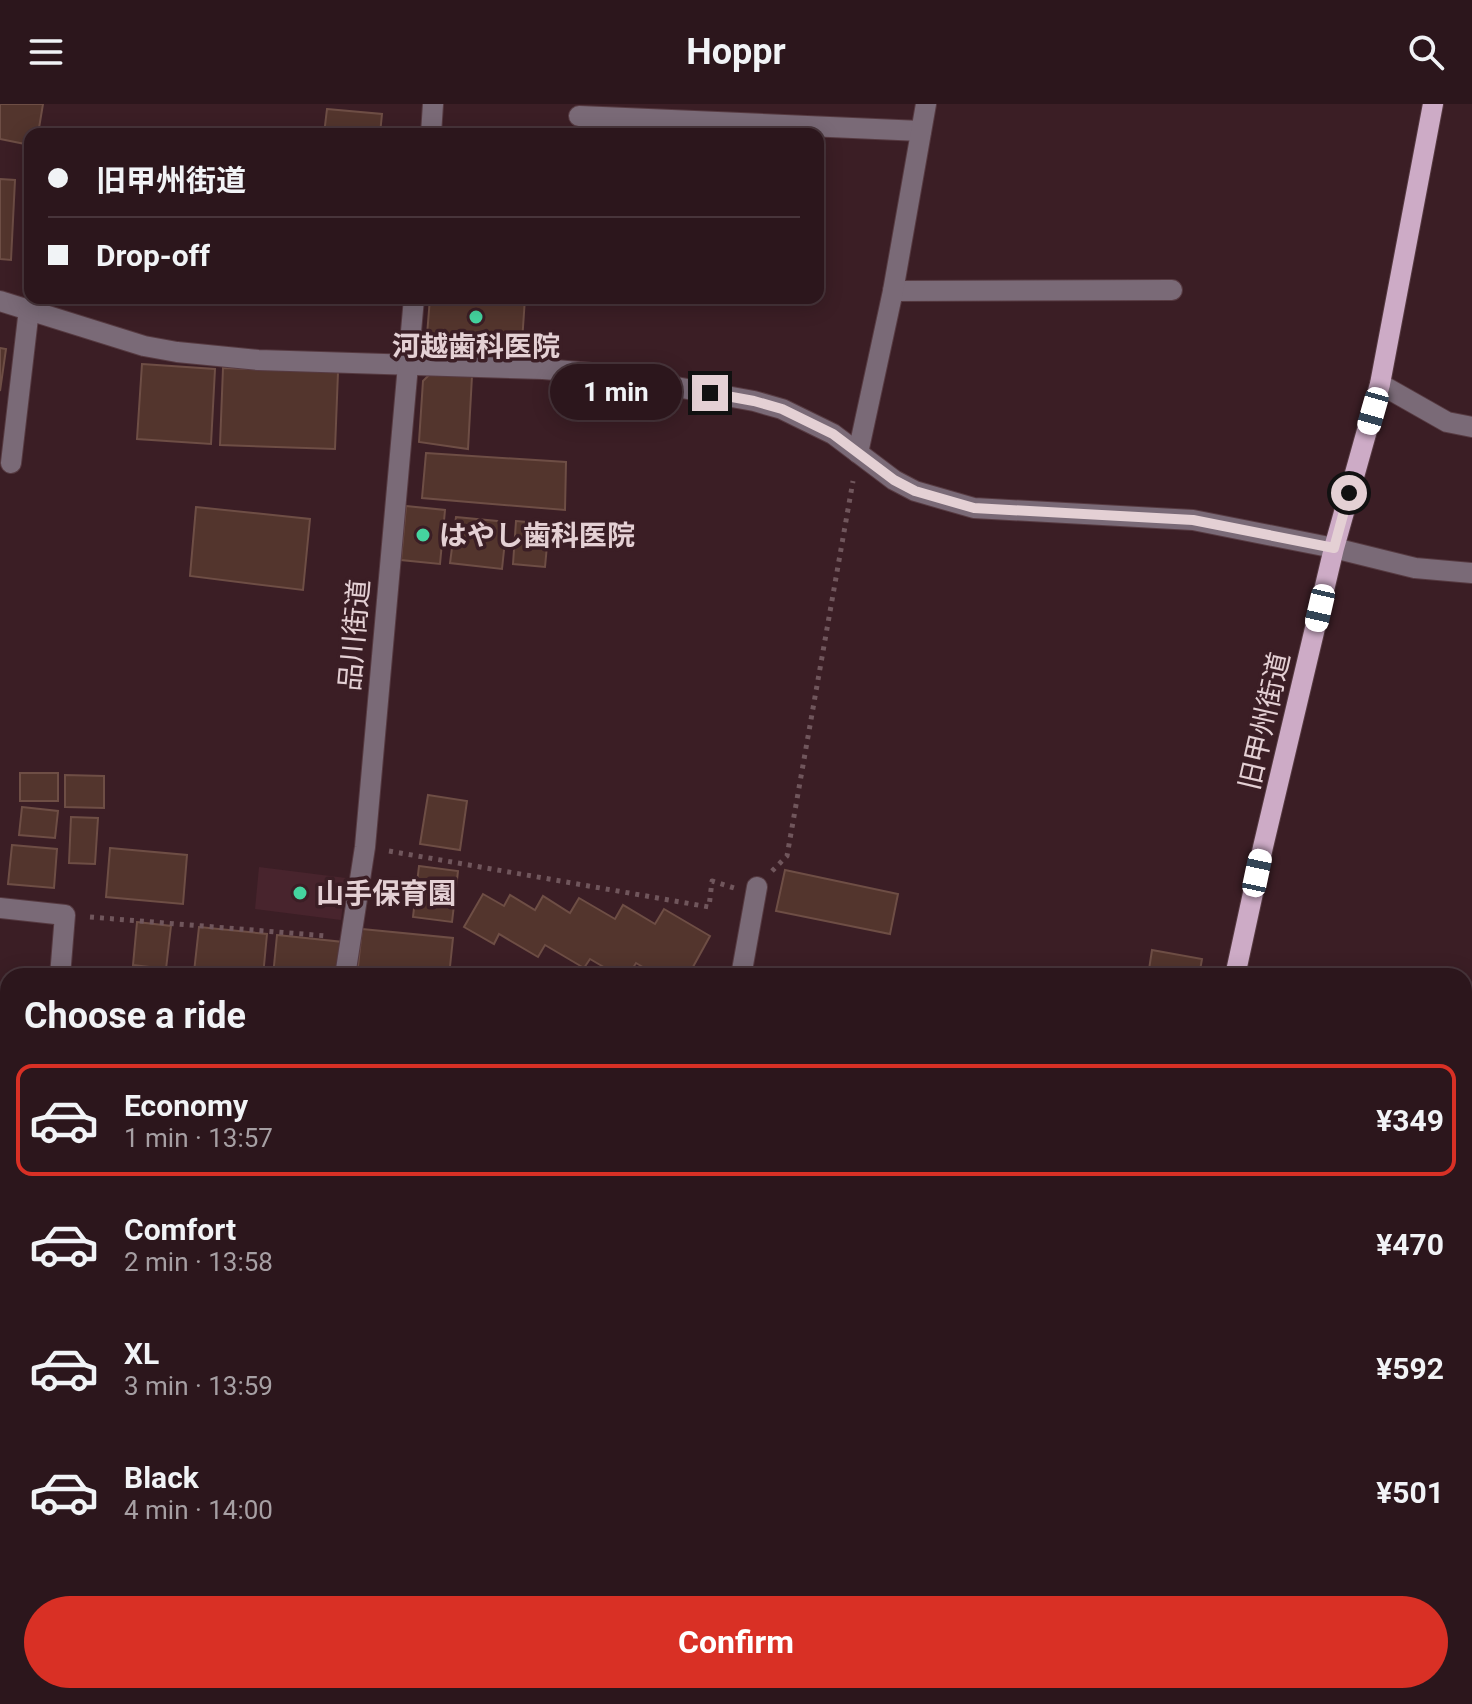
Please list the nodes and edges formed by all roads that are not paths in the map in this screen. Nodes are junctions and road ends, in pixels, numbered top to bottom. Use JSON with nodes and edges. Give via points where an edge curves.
{"nodes":[{"id":1,"x":433,"y":104,"type":"edge"},
{"id":2,"x":926,"y":104,"type":"edge"},
{"id":3,"x":1433,"y":104,"type":"edge"},
{"id":4,"x":706,"y":113,"type":"edge"},
{"id":5,"x":579,"y":116,"type":"dead end"},
{"id":6,"x":431,"y":128,"type":"edge"},
{"id":7,"x":921,"y":131,"type":"junction"},
{"id":8,"x":1172,"y":290,"type":"dead end"},
{"id":9,"x":893,"y":291,"type":"junction"},
{"id":10,"x":0,"y":301,"type":"edge"},
{"id":11,"x":413,"y":304,"type":"edge"},
{"id":12,"x":29,"y":309,"type":"junction"},
{"id":13,"x":407,"y":364,"type":"junction"},
{"id":14,"x":1380,"y":384,"type":"junction"},
{"id":15,"x":1472,"y":427,"type":"edge"},
{"id":16,"x":858,"y":453,"type":"junction"},
{"id":17,"x":11,"y":463,"type":"dead end"},
{"id":18,"x":1334,"y":548,"type":"junction"},
{"id":19,"x":1472,"y":573,"type":"edge"},
{"id":20,"x":756,"y":890,"type":"road end"},
{"id":21,"x":0,"y":908,"type":"edge"},
{"id":22,"x":61,"y":968,"type":"edge"},
{"id":23,"x":346,"y":968,"type":"edge"},
{"id":24,"x":742,"y":968,"type":"edge"},
{"id":25,"x":1237,"y":968,"type":"edge"}],
"edges":[{"from":1,"to":6,"type":"street"},
{"from":2,"to":7,"type":"street"},
{"from":3,"to":14,"type":"main road","name":"旧甲州街道"},
{"from":4,"to":5,"type":"street"},
{"from":4,"to":7,"type":"street"},
{"from":7,"to":9,"type":"street"},
{"from":8,"to":9,"type":"street"},
{"from":9,"to":16,"type":"street"},
{"from":10,"to":12,"type":"street"},
{"from":11,"to":13,"type":"street","name":"品川街道"},
{"from":12,"to":13,"type":"street","via":[[177,352]]},
{"from":12,"to":17,"type":"street"},
{"from":13,"to":16,"type":"street","via":[[604,374],[754,401],[808,420]]},
{"from":13,"to":23,"type":"street","name":"品川街道","via":[[365,847]]},
{"from":14,"to":15,"type":"street","via":[[1447,422]]},
{"from":14,"to":18,"type":"main road","name":"旧甲州街道"},
{"from":16,"to":18,"type":"street","via":[[915,491],[974,508],[1193,520]]},
{"from":18,"to":19,"type":"street","via":[[1415,568]]},
{"from":18,"to":25,"type":"main road","name":"旧甲州街道"},
{"from":20,"to":24,"type":"street"},
{"from":21,"to":22,"type":"street","via":[[65,915]]}]}
